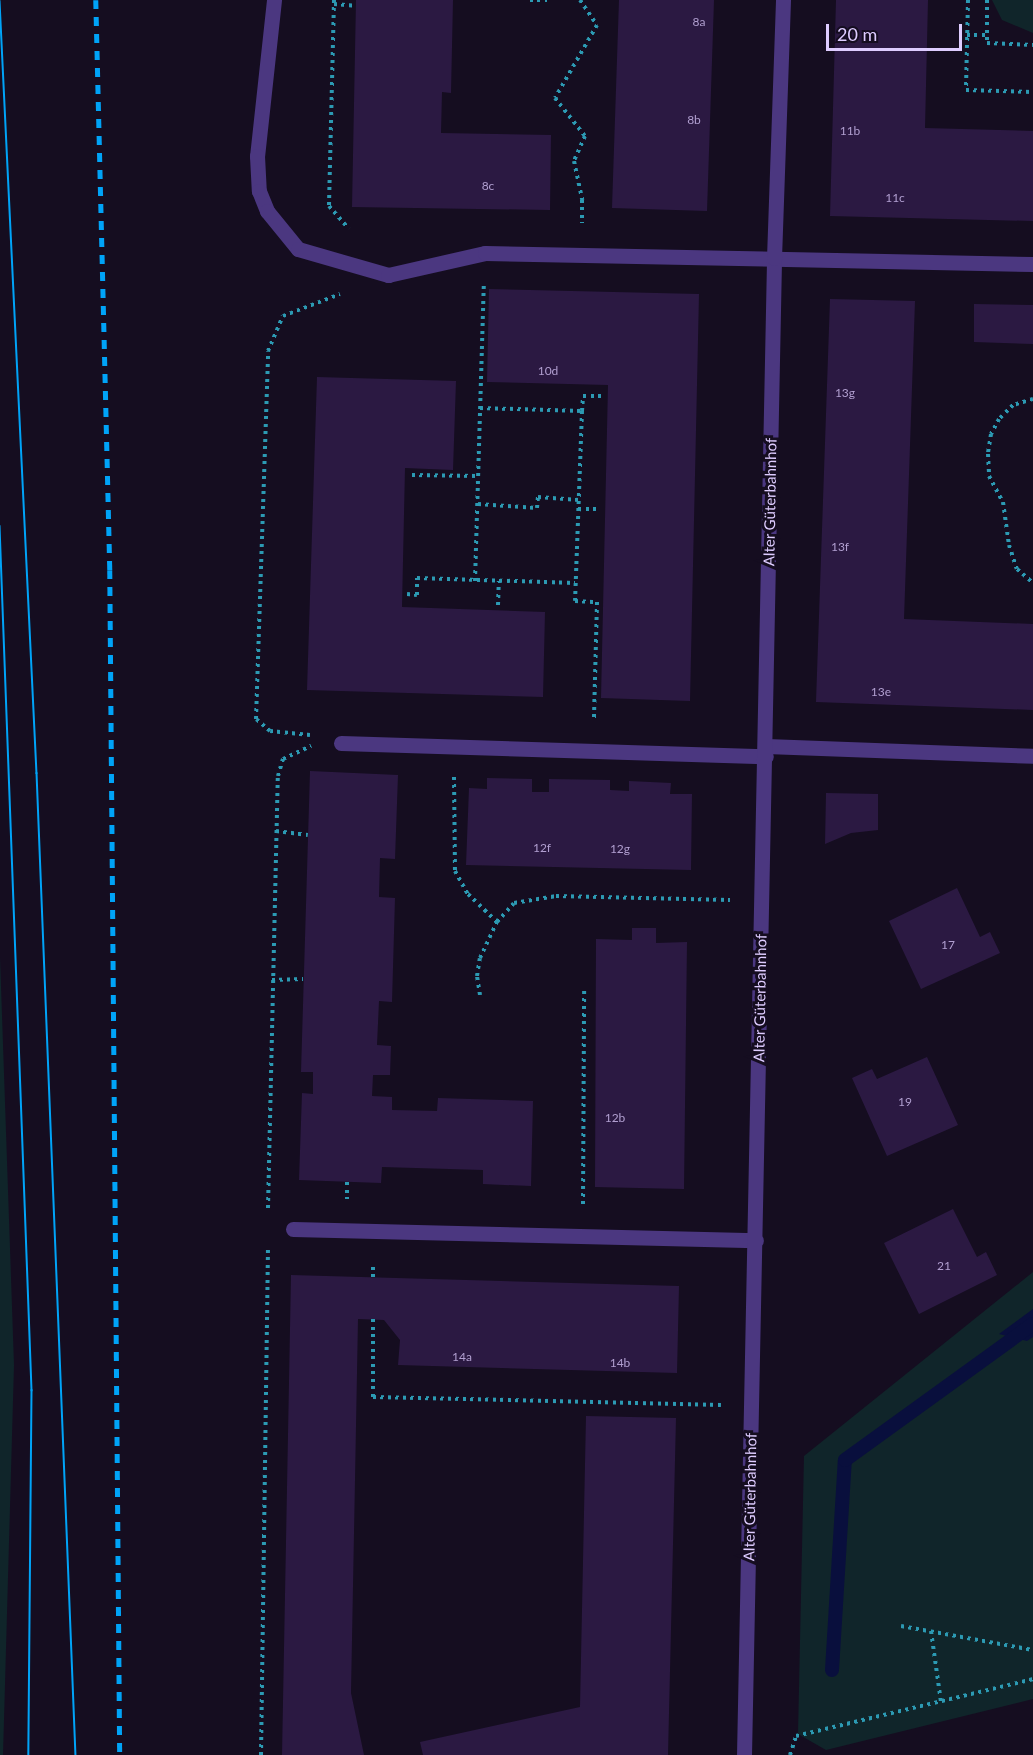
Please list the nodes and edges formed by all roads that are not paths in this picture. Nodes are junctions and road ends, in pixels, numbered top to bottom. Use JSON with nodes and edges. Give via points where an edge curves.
{"nodes":[{"id":1,"x":274,"y":0,"type":"edge"},
{"id":2,"x":783,"y":0,"type":"edge"},
{"id":3,"x":774,"y":258,"type":"junction"},
{"id":4,"x":1033,"y":264,"type":"edge"},
{"id":5,"x":341,"y":743,"type":"road end"},
{"id":6,"x":766,"y":751,"type":"junction"},
{"id":7,"x":1033,"y":756,"type":"edge"},
{"id":8,"x":293,"y":1229,"type":"road end"},
{"id":9,"x":756,"y":1240,"type":"junction"},
{"id":10,"x":744,"y":1755,"type":"edge"}],
"edges":[{"from":1,"to":3,"type":"street","via":[[258,156],[259,191],[267,212],[298,249],[388,275],[485,253]]},
{"from":2,"to":3,"type":"street","name":"Alter Güterbahnhof"},
{"from":3,"to":4,"type":"street"},
{"from":3,"to":6,"type":"street","name":"Alter Güterbahnhof"},
{"from":5,"to":6,"type":"street"},
{"from":6,"to":7,"type":"street"},
{"from":6,"to":9,"type":"street","name":"Alter Güterbahnhof"},
{"from":8,"to":9,"type":"street"},
{"from":9,"to":10,"type":"street","name":"Alter Güterbahnhof"}]}
